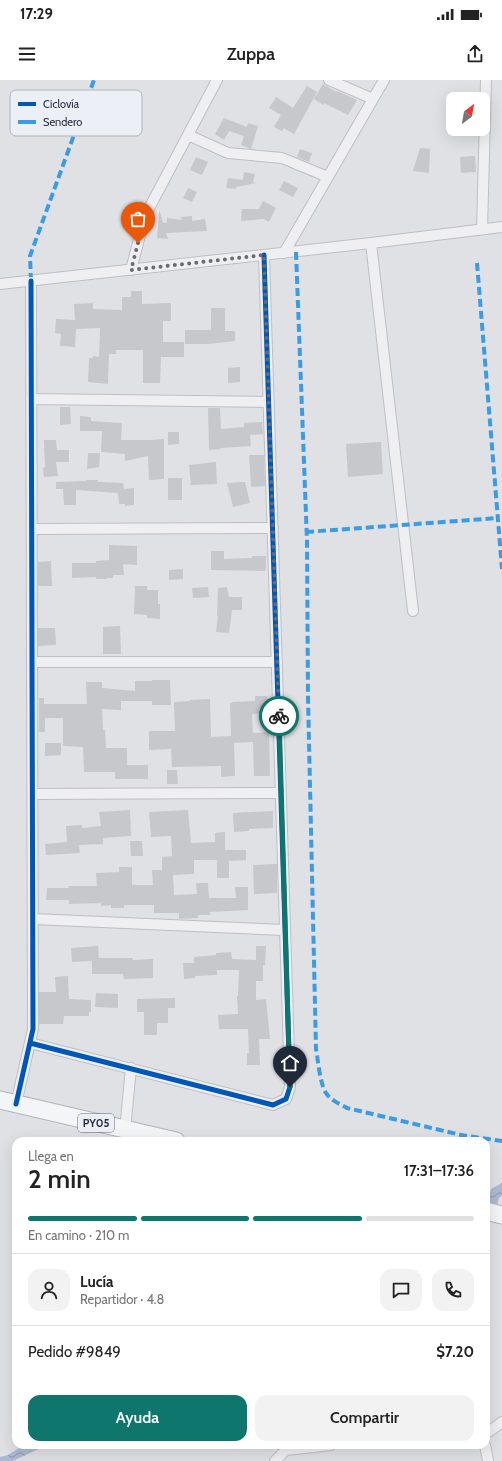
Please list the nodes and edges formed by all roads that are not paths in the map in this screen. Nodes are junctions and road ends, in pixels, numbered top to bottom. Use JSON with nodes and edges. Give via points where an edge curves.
{"nodes":[{"id":1,"x":217,"y":80,"type":"edge"},
{"id":2,"x":329,"y":80,"type":"edge"},
{"id":3,"x":384,"y":80,"type":"edge"},
{"id":4,"x":486,"y":80,"type":"edge"},
{"id":5,"x":373,"y":99,"type":"junction"},
{"id":6,"x":188,"y":135,"type":"junction"},
{"id":7,"x":328,"y":177,"type":"junction"},
{"id":8,"x":502,"y":227,"type":"edge"},
{"id":9,"x":482,"y":229,"type":"junction"},
{"id":10,"x":371,"y":243,"type":"junction"},
{"id":11,"x":284,"y":253,"type":"junction"},
{"id":12,"x":264,"y":255,"type":"junction"},
{"id":13,"x":131,"y":270,"type":"junction"},
{"id":14,"x":31,"y":281,"type":"junction"},
{"id":15,"x":0,"y":284,"type":"edge"},
{"id":16,"x":31,"y":399,"type":"junction"},
{"id":17,"x":269,"y":402,"type":"junction"},
{"id":18,"x":273,"y":528,"type":"junction"},
{"id":19,"x":32,"y":529,"type":"junction"},
{"id":20,"x":413,"y":610,"type":"dead end"},
{"id":21,"x":32,"y":662,"type":"junction"},
{"id":22,"x":277,"y":662,"type":"junction"},
{"id":23,"x":281,"y":793,"type":"junction"},
{"id":24,"x":32,"y":794,"type":"junction"},
{"id":25,"x":33,"y":920,"type":"junction"},
{"id":26,"x":286,"y":930,"type":"junction"},
{"id":27,"x":30,"y":1043,"type":"junction"},
{"id":28,"x":131,"y":1068,"type":"junction"},
{"id":29,"x":8,"y":1102,"type":"edge"},
{"id":30,"x":125,"y":1130,"type":"junction"},
{"id":31,"x":157,"y":1137,"type":"edge"},
{"id":32,"x":502,"y":1422,"type":"edge"},
{"id":33,"x":490,"y":1431,"type":"edge"},
{"id":34,"x":295,"y":1449,"type":"edge"},
{"id":35,"x":486,"y":1449,"type":"edge"},
{"id":36,"x":275,"y":1461,"type":"edge"},
{"id":37,"x":488,"y":1461,"type":"edge"}],
"edges":[{"from":1,"to":6,"type":"street"},
{"from":2,"to":5,"type":"street"},
{"from":3,"to":5,"type":"street"},
{"from":4,"to":9,"type":"street"},
{"from":5,"to":7,"type":"street"},
{"from":6,"to":7,"type":"street","via":[[228,153],[282,158]]},
{"from":6,"to":13,"type":"street","via":[[145,216]]},
{"from":7,"to":11,"type":"street"},
{"from":8,"to":9,"type":"street"},
{"from":9,"to":10,"type":"street"},
{"from":10,"to":11,"type":"street"},
{"from":10,"to":20,"type":"street"},
{"from":11,"to":12,"type":"street"},
{"from":12,"to":13,"type":"street"},
{"from":12,"to":17,"type":"street"},
{"from":13,"to":14,"type":"street"},
{"from":14,"to":15,"type":"street"},
{"from":14,"to":16,"type":"street"},
{"from":16,"to":17,"type":"street"},
{"from":16,"to":19,"type":"street"},
{"from":17,"to":18,"type":"street"},
{"from":18,"to":19,"type":"street"},
{"from":18,"to":22,"type":"street"},
{"from":19,"to":21,"type":"street"},
{"from":21,"to":22,"type":"street"},
{"from":21,"to":24,"type":"street"},
{"from":22,"to":23,"type":"street"},
{"from":23,"to":24,"type":"street"},
{"from":23,"to":26,"type":"street"},
{"from":24,"to":25,"type":"street"},
{"from":25,"to":26,"type":"street"},
{"from":25,"to":27,"type":"street","via":[[33,1029]]},
{"from":26,"to":28,"type":"street","via":[[290,1087],[286,1099],[272,1105]]},
{"from":27,"to":28,"type":"street"},
{"from":27,"to":29,"type":"street"},
{"from":28,"to":30,"type":"street"},
{"from":29,"to":30,"type":"highway","number":"PY05"},
{"from":30,"to":31,"type":"highway","number":"PY05"},
{"from":32,"to":33,"type":"street"},
{"from":34,"to":36,"type":"street","via":[[286,1450]]},
{"from":35,"to":37,"type":"street"}]}
